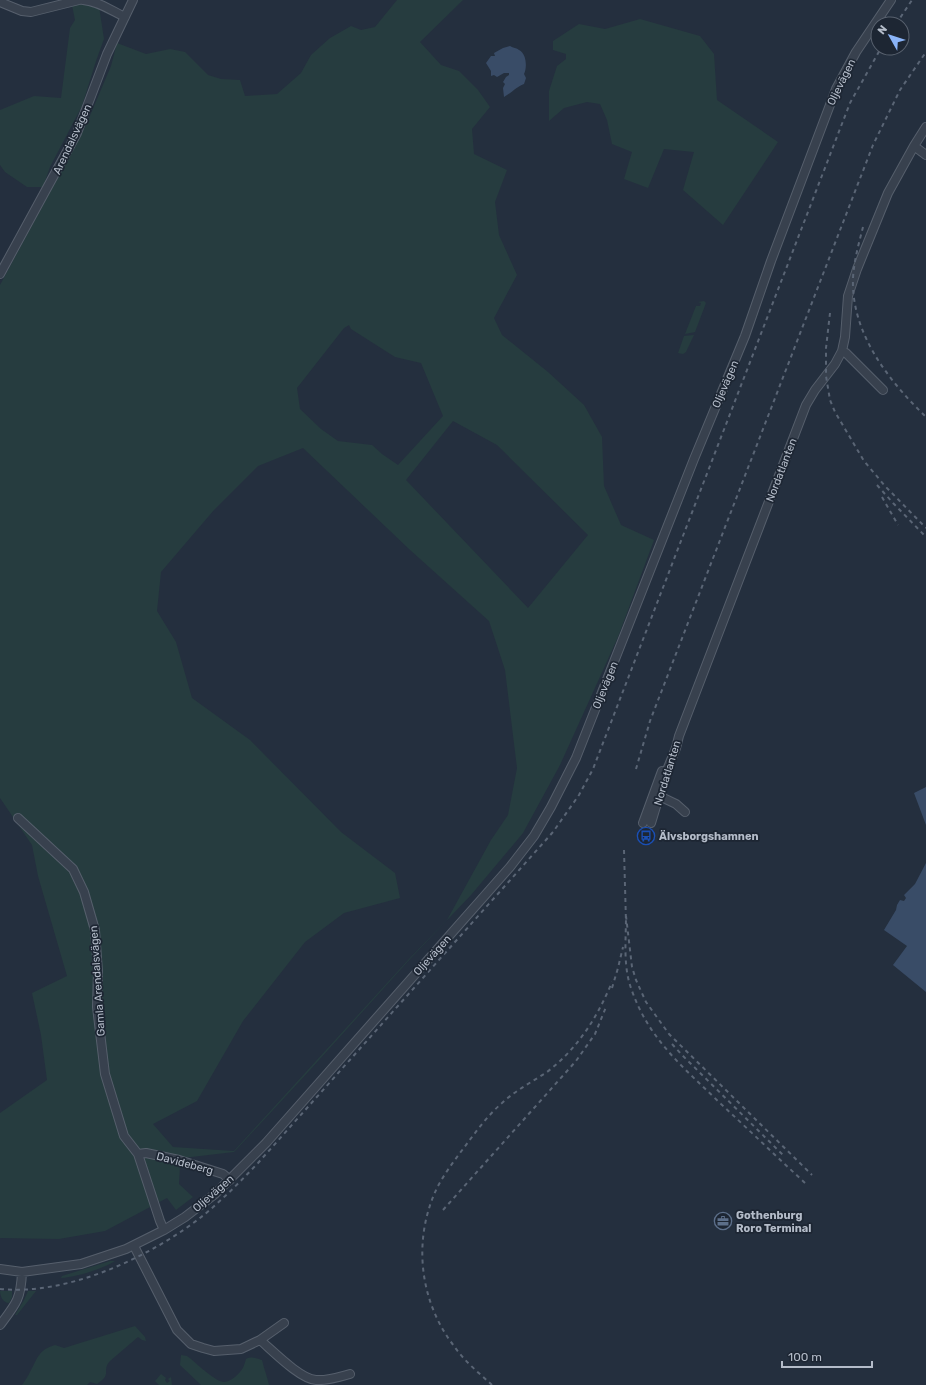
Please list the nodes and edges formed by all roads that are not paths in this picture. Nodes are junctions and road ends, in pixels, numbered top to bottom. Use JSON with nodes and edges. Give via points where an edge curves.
{"nodes":[{"id":1,"x":79,"y":0,"type":"edge"},
{"id":2,"x":83,"y":0,"type":"edge"},
{"id":3,"x":133,"y":0,"type":"edge"},
{"id":4,"x":891,"y":0,"type":"edge"},
{"id":5,"x":0,"y":2,"type":"edge"},
{"id":6,"x":125,"y":18,"type":"junction"},
{"id":7,"x":926,"y":127,"type":"edge"},
{"id":8,"x":914,"y":146,"type":"junction"},
{"id":9,"x":926,"y":155,"type":"edge"},
{"id":10,"x":0,"y":274,"type":"edge"},
{"id":11,"x":842,"y":351,"type":"junction"},
{"id":12,"x":883,"y":390,"type":"dead end"},
{"id":13,"x":657,"y":795,"type":"junction"},
{"id":14,"x":684,"y":815,"type":"dead end"},
{"id":15,"x":18,"y":818,"type":"dead end"},
{"id":16,"x":647,"y":823,"type":"dead end"},
{"id":17,"x":138,"y":1154,"type":"junction"},
{"id":18,"x":230,"y":1180,"type":"junction"},
{"id":19,"x":164,"y":1230,"type":"junction"},
{"id":20,"x":134,"y":1246,"type":"junction"},
{"id":21,"x":0,"y":1269,"type":"edge"},
{"id":22,"x":22,"y":1272,"type":"junction"},
{"id":23,"x":284,"y":1323,"type":"dead end"},
{"id":24,"x":0,"y":1325,"type":"edge"},
{"id":25,"x":260,"y":1340,"type":"junction"},
{"id":26,"x":350,"y":1374,"type":"dead end"}],
"edges":[{"from":1,"to":5,"type":"street","via":[[31,12]]},
{"from":2,"to":6,"type":"street","via":[[89,0]]},
{"from":3,"to":6,"type":"street","name":"Arendalsvägen"},
{"from":4,"to":18,"type":"street","name":"Oljevägen","via":[[856,52],[836,89],[770,261],[745,336],[576,758],[551,807],[534,836],[510,867],[266,1143]]},
{"from":6,"to":10,"type":"street","name":"Arendalsvägen","via":[[107,54],[77,133]]},
{"from":7,"to":8,"type":"street","name":"Nordatlanten"},
{"from":8,"to":9,"type":"street"},
{"from":8,"to":11,"type":"street","name":"Nordatlanten","via":[[888,193],[857,268],[848,296]]},
{"from":11,"to":12,"type":"street"},
{"from":11,"to":13,"type":"street","name":"Nordatlanten","via":[[806,405]]},
{"from":13,"to":14,"type":"street","via":[[676,804]]},
{"from":13,"to":16,"type":"street","name":"Nordatlanten"},
{"from":15,"to":17,"type":"street","name":"Gamla Arendalsvägen","via":[[73,869],[84,892],[95,930],[97,1008],[105,1074],[124,1136]]},
{"from":17,"to":18,"type":"street","name":"Davideberg","via":[[179,1160],[223,1174]]},
{"from":17,"to":19,"type":"street","name":"Gamla Arendalsvägen"},
{"from":18,"to":19,"type":"street","name":"Oljevägen","via":[[209,1199]]},
{"from":19,"to":20,"type":"street","name":"Oljevägen"},
{"from":20,"to":22,"type":"street","name":"Oljevägen","via":[[81,1264]]},
{"from":20,"to":25,"type":"street","via":[[178,1330],[192,1344],[214,1351],[241,1349]]},
{"from":21,"to":22,"type":"street","name":"Oljevägen"},
{"from":22,"to":24,"type":"street","via":[[19,1298]]},
{"from":23,"to":25,"type":"street"},
{"from":25,"to":26,"type":"street","via":[[306,1378],[325,1380]]}]}
